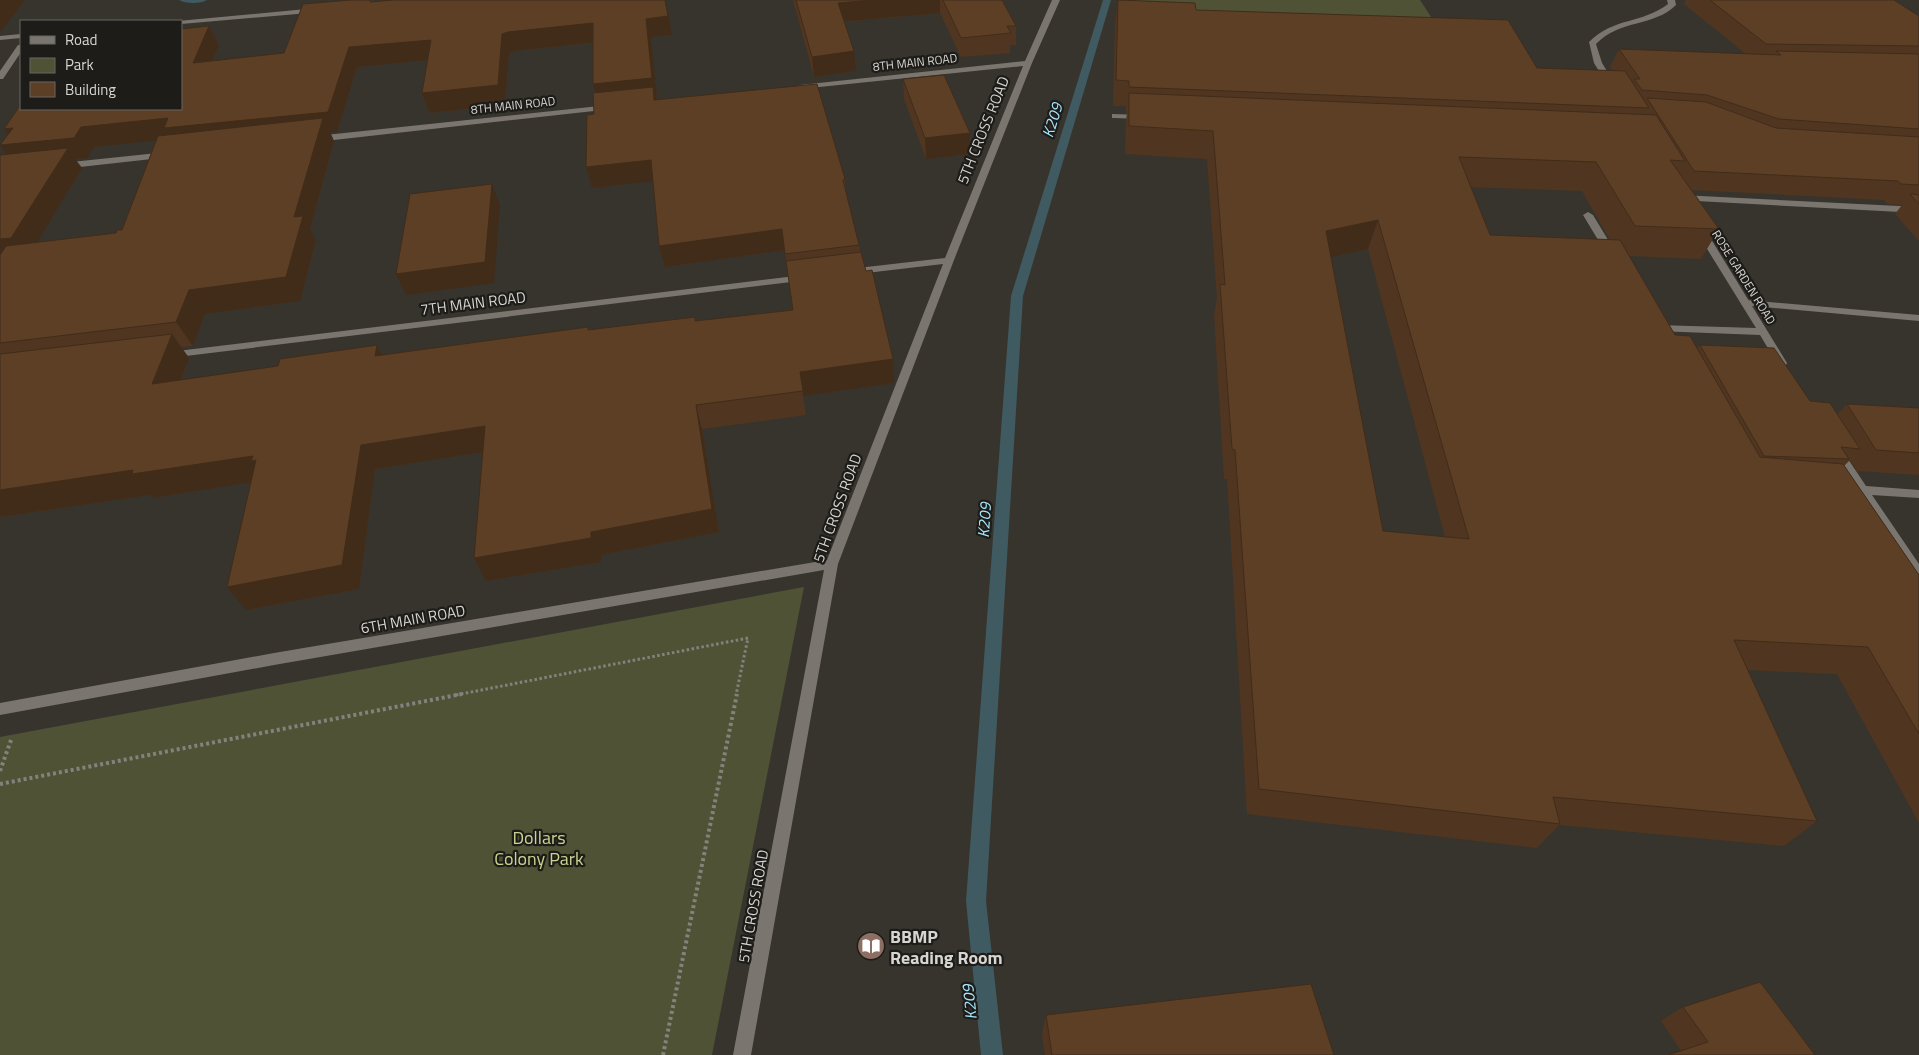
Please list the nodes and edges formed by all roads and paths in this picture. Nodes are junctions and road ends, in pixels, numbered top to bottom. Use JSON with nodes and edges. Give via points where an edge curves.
{"nodes":[{"id":1,"x":1056,"y":0,"type":"edge"},
{"id":2,"x":1671,"y":0,"type":"edge"},
{"id":3,"x":330,"y":9,"type":"edge"},
{"id":4,"x":182,"y":22,"type":"edge"},
{"id":5,"x":20,"y":36,"type":"edge"},
{"id":6,"x":0,"y":38,"type":"edge"},
{"id":7,"x":20,"y":48,"type":"edge"},
{"id":8,"x":1028,"y":63,"type":"junction"},
{"id":9,"x":0,"y":77,"type":"edge"},
{"id":10,"x":791,"y":88,"type":"edge"},
{"id":11,"x":1618,"y":96,"type":"edge"},
{"id":12,"x":623,"y":106,"type":"edge"},
{"id":13,"x":1115,"y":116,"type":"dead end"},
{"id":14,"x":1154,"y":117,"type":"edge"},
{"id":15,"x":306,"y":140,"type":"edge"},
{"id":16,"x":178,"y":153,"type":"edge"},
{"id":17,"x":49,"y":167,"type":"edge"},
{"id":18,"x":1681,"y":198,"type":"edge"},
{"id":19,"x":1919,"y":210,"type":"edge"},
{"id":20,"x":1588,"y":215,"type":"dead end"},
{"id":21,"x":1696,"y":222,"type":"edge"},
{"id":22,"x":949,"y":260,"type":"junction"},
{"id":23,"x":1617,"y":264,"type":"edge"},
{"id":24,"x":840,"y":274,"type":"edge"},
{"id":25,"x":810,"y":277,"type":"edge"},
{"id":26,"x":1746,"y":303,"type":"junction"},
{"id":27,"x":1919,"y":318,"type":"edge"},
{"id":28,"x":1657,"y":328,"type":"edge"},
{"id":29,"x":1764,"y":332,"type":"junction"},
{"id":30,"x":158,"y":356,"type":"edge"},
{"id":31,"x":1789,"y":374,"type":"edge"},
{"id":32,"x":1830,"y":440,"type":"edge"},
{"id":33,"x":1840,"y":488,"type":"edge"},
{"id":34,"x":1860,"y":489,"type":"junction"},
{"id":35,"x":1919,"y":494,"type":"edge"},
{"id":36,"x":832,"y":564,"type":"junction"},
{"id":37,"x":1919,"y":574,"type":"edge"},
{"id":38,"x":0,"y":708,"type":"edge"},
{"id":39,"x":0,"y":784,"type":"edge"},
{"id":40,"x":663,"y":1055,"type":"edge"},
{"id":41,"x":742,"y":1055,"type":"edge"}],
"edges":[{"from":1,"to":8,"type":"street","name":"5TH CROSS ROAD"},
{"from":2,"to":11,"type":"street","via":[[1672,5],[1664,11],[1608,29],[1592,44]]},
{"from":3,"to":4,"type":"street"},
{"from":5,"to":6,"type":"street"},
{"from":7,"to":9,"type":"street"},
{"from":8,"to":10,"type":"street","name":"8TH MAIN ROAD"},
{"from":8,"to":22,"type":"street","name":"5TH CROSS ROAD"},
{"from":12,"to":15,"type":"street","name":"8TH MAIN ROAD"},
{"from":13,"to":14,"type":"street"},
{"from":16,"to":17,"type":"street"},
{"from":18,"to":19,"type":"street"},
{"from":20,"to":23,"type":"street"},
{"from":21,"to":26,"type":"street","name":"ROSE GARDEN ROAD"},
{"from":22,"to":24,"type":"street"},
{"from":22,"to":36,"type":"street","name":"5TH CROSS ROAD"},
{"from":25,"to":30,"type":"street","name":"7TH MAIN ROAD"},
{"from":26,"to":27,"type":"street"},
{"from":26,"to":29,"type":"street","name":"ROSE GARDEN ROAD"},
{"from":28,"to":29,"type":"street"},
{"from":29,"to":31,"type":"street","name":"ROSE GARDEN ROAD"},
{"from":32,"to":34,"type":"street"},
{"from":33,"to":34,"type":"street"},
{"from":34,"to":35,"type":"street"},
{"from":34,"to":37,"type":"street"},
{"from":36,"to":38,"type":"street","name":"6TH MAIN ROAD"},
{"from":36,"to":41,"type":"street","name":"5TH CROSS ROAD"},
{"from":39,"to":40,"type":"path","via":[[748,638]]}]}
